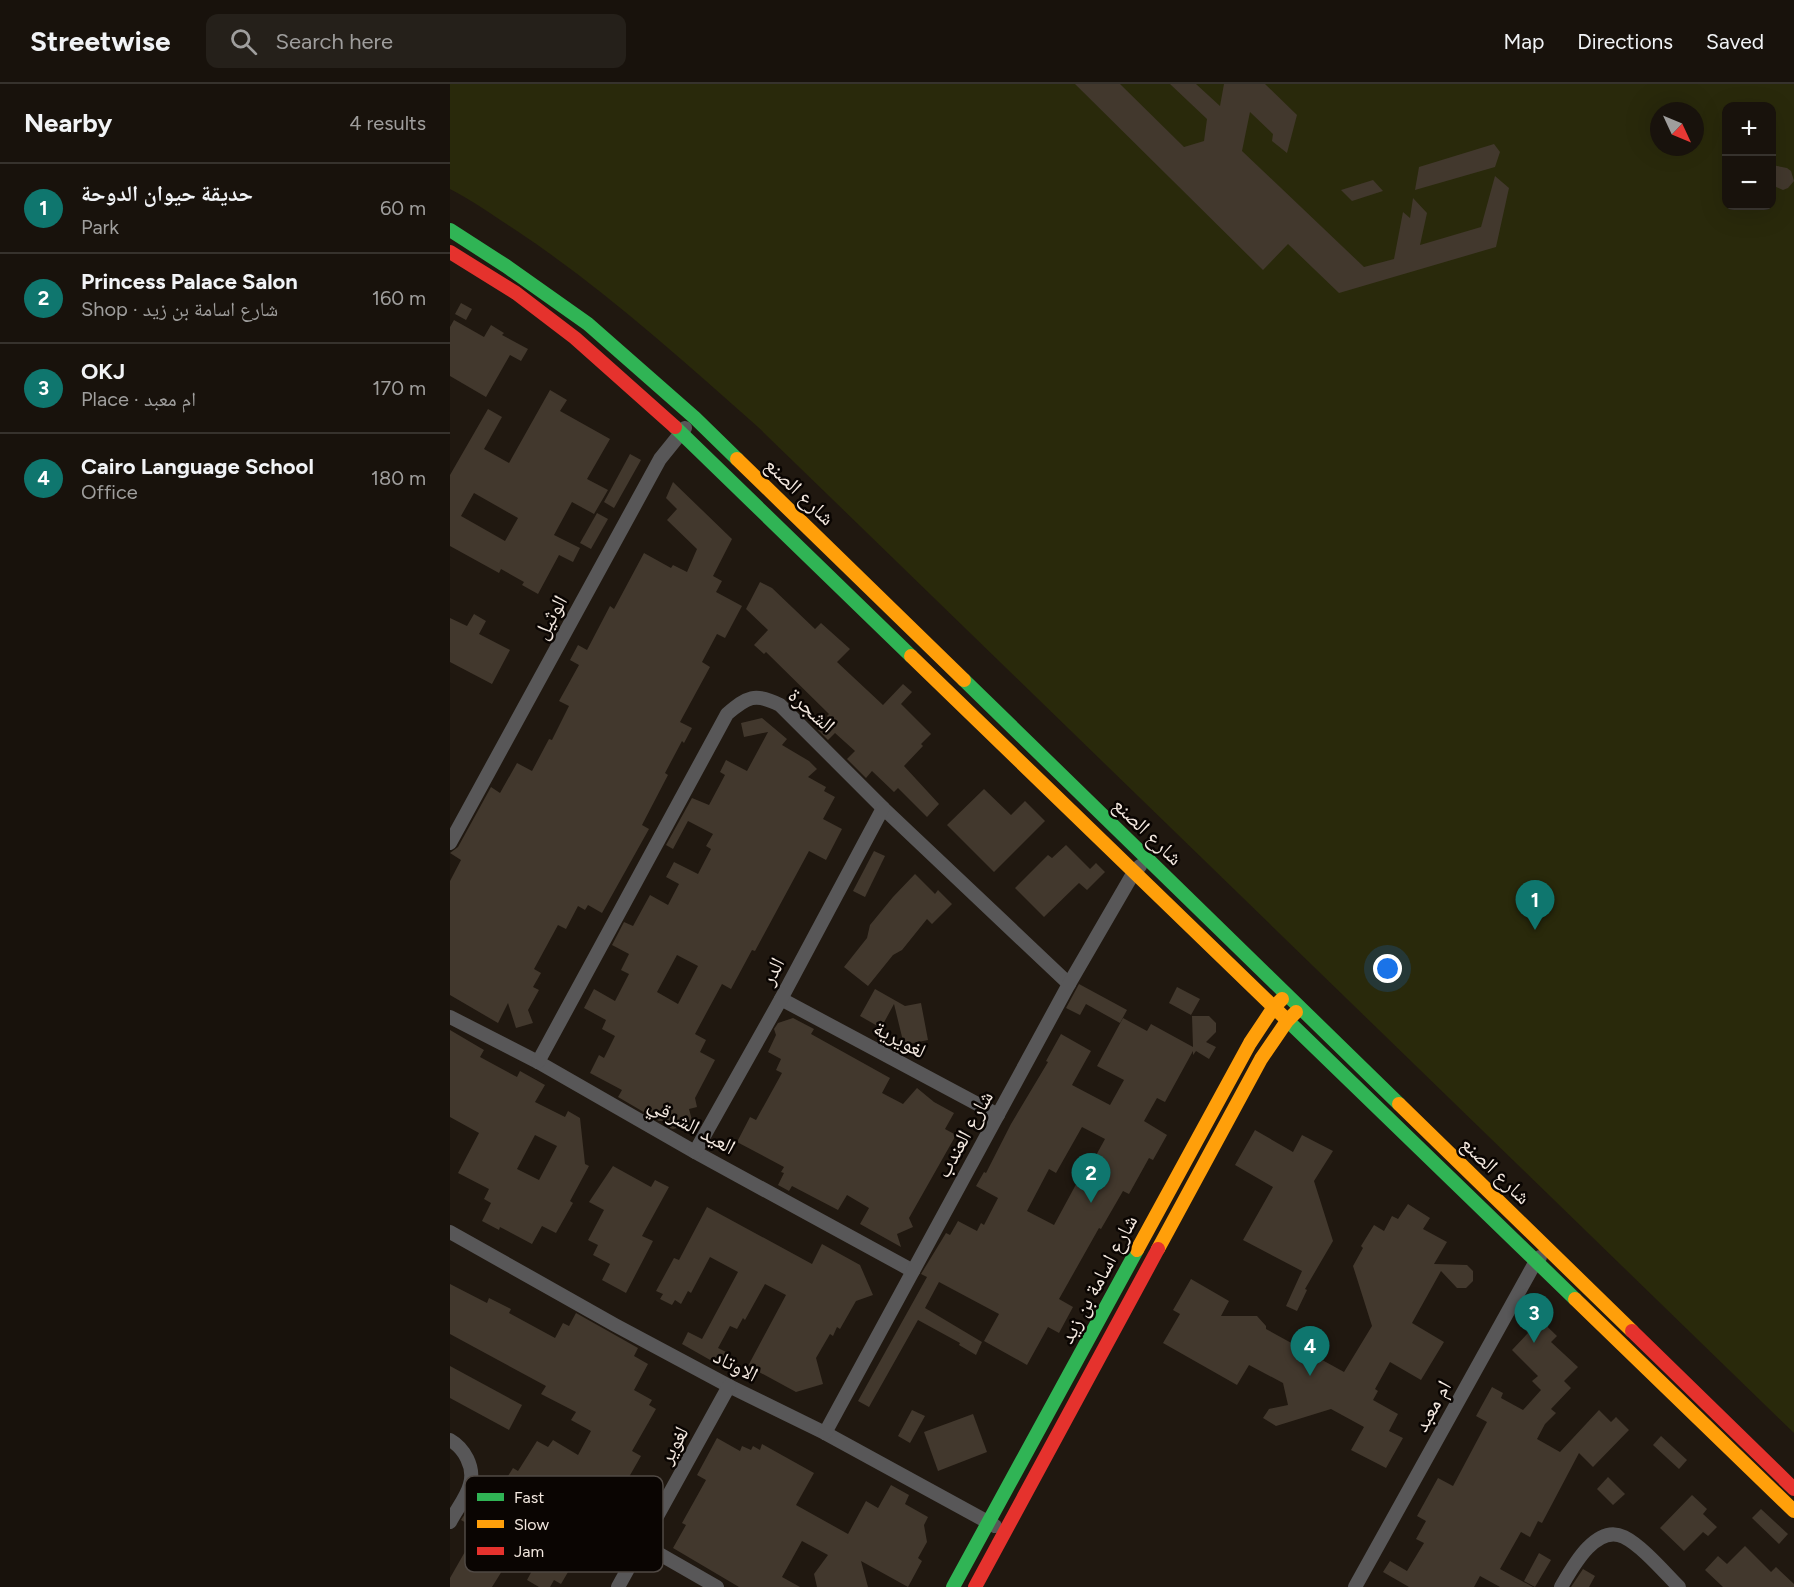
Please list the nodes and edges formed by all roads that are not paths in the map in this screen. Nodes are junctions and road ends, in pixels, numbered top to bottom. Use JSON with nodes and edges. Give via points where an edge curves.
{"nodes":[{"id":1,"x":450,"y":230,"type":"edge"},
{"id":2,"x":450,"y":252,"type":"edge"},
{"id":3,"x":695,"y":418,"type":"junction"},
{"id":4,"x":680,"y":432,"type":"junction"},
{"id":5,"x":869,"y":588,"type":"junction"},
{"id":6,"x":855,"y":601,"type":"junction"},
{"id":7,"x":883,"y":808,"type":"junction"},
{"id":8,"x":450,"y":843,"type":"edge"},
{"id":9,"x":1149,"y":862,"type":"junction"},
{"id":10,"x":1134,"y":872,"type":"junction"},
{"id":11,"x":1069,"y":984,"type":"junction"},
{"id":12,"x":1286,"y":995,"type":"junction"},
{"id":13,"x":781,"y":999,"type":"junction"},
{"id":14,"x":1274,"y":1007,"type":"junction"},
{"id":15,"x":1300,"y":1008,"type":"junction"},
{"id":16,"x":450,"y":1017,"type":"edge"},
{"id":17,"x":1287,"y":1021,"type":"junction"},
{"id":18,"x":538,"y":1062,"type":"junction"},
{"id":19,"x":998,"y":1115,"type":"junction"},
{"id":20,"x":695,"y":1152,"type":"junction"},
{"id":21,"x":450,"y":1233,"type":"edge"},
{"id":22,"x":1548,"y":1249,"type":"junction"},
{"id":23,"x":1536,"y":1260,"type":"junction"},
{"id":24,"x":913,"y":1271,"type":"junction"},
{"id":25,"x":729,"y":1386,"type":"junction"},
{"id":26,"x":825,"y":1433,"type":"junction"},
{"id":27,"x":450,"y":1440,"type":"edge"},
{"id":28,"x":470,"y":1476,"type":"edge"},
{"id":29,"x":1794,"y":1488,"type":"edge"},
{"id":30,"x":465,"y":1495,"type":"edge"},
{"id":31,"x":663,"y":1507,"type":"edge"},
{"id":32,"x":1794,"y":1511,"type":"edge"},
{"id":33,"x":450,"y":1522,"type":"edge"},
{"id":34,"x":989,"y":1523,"type":"junction"},
{"id":35,"x":1005,"y":1531,"type":"junction"},
{"id":36,"x":663,"y":1557,"type":"edge"},
{"id":37,"x":627,"y":1572,"type":"edge"},
{"id":38,"x":618,"y":1587,"type":"edge"},
{"id":39,"x":717,"y":1587,"type":"edge"},
{"id":40,"x":953,"y":1587,"type":"edge"},
{"id":41,"x":975,"y":1587,"type":"edge"},
{"id":42,"x":1355,"y":1587,"type":"edge"},
{"id":43,"x":1562,"y":1587,"type":"edge"},
{"id":44,"x":1679,"y":1587,"type":"edge"}],
"edges":[{"from":1,"to":3,"type":"street","name":"شارع الصنع","via":[[588,324]]},
{"from":2,"to":4,"type":"street","name":"شارع الصنع","via":[[516,293],[575,338]]},
{"from":3,"to":4,"type":"street","name":"الوثيل"},
{"from":3,"to":5,"type":"street","name":"شارع الصنع"},
{"from":4,"to":6,"type":"street","name":"شارع الصنع"},
{"from":4,"to":8,"type":"street","name":"الوثيل","via":[[660,459]]},
{"from":5,"to":6,"type":"street"},
{"from":5,"to":9,"type":"street","name":"شارع الصنع"},
{"from":6,"to":10,"type":"street","name":"شارع الصنع"},
{"from":7,"to":11,"type":"street","name":"الشجرة"},
{"from":7,"to":13,"type":"street","name":"الدر"},
{"from":7,"to":18,"type":"street","name":"الشجرة","via":[[780,705],[754,696],[741,703],[727,714]]},
{"from":9,"to":10,"type":"street","name":"شارع العندب"},
{"from":9,"to":12,"type":"street","name":"شارع الصنع"},
{"from":10,"to":11,"type":"street","name":"شارع العندب"},
{"from":10,"to":14,"type":"street","name":"شارع الصنع"},
{"from":11,"to":19,"type":"street","name":"شارع العندب"},
{"from":12,"to":14,"type":"street","name":"شارع اسامة بن زيد"},
{"from":12,"to":15,"type":"street","name":"شارع الصنع"},
{"from":13,"to":19,"type":"street","name":"لغويرية"},
{"from":13,"to":20,"type":"street","name":"الدر"},
{"from":14,"to":17,"type":"street","name":"شارع الصنع"},
{"from":14,"to":34,"type":"street","name":"شارع اسامة بن زيد","via":[[1250,1043]]},
{"from":15,"to":17,"type":"street","name":"شارع اسامة بن زيد"},
{"from":15,"to":22,"type":"street","name":"شارع الصنع"},
{"from":16,"to":18,"type":"street","name":"العيد الشرقي"},
{"from":17,"to":23,"type":"street","name":"شارع الصنع"},
{"from":17,"to":35,"type":"street","name":"شارع اسامة بن زيد","via":[[1261,1059]]},
{"from":18,"to":20,"type":"street","name":"العيد الشرقي"},
{"from":19,"to":24,"type":"street","name":"شارع العندب"},
{"from":20,"to":24,"type":"street","name":"العيد الشرقي"},
{"from":21,"to":25,"type":"street","name":"الاوتاد"},
{"from":22,"to":23,"type":"street","name":"ام معبد"},
{"from":22,"to":29,"type":"street","name":"شارع الصنع"},
{"from":23,"to":32,"type":"street","name":"شارع الصنع"},
{"from":23,"to":42,"type":"street","name":"ام معبد"},
{"from":24,"to":26,"type":"street","name":"شارع العندب"},
{"from":25,"to":26,"type":"street","name":"الاوتاد"},
{"from":25,"to":31,"type":"street","name":"لغوير"},
{"from":26,"to":34,"type":"street","name":"الاوتاد"},
{"from":27,"to":28,"type":"street","via":[[467,1456]]},
{"from":30,"to":33,"type":"street"},
{"from":34,"to":35,"type":"street","name":"الاوتاد"},
{"from":34,"to":40,"type":"street","name":"شارع اسامة بن زيد"},
{"from":35,"to":41,"type":"street","name":"شارع اسامة بن زيد"},
{"from":36,"to":39,"type":"street"},
{"from":37,"to":38,"type":"street","name":"لغوير"},
{"from":43,"to":44,"type":"street","via":[[1588,1546],[1605,1535],[1623,1536]]}]}
